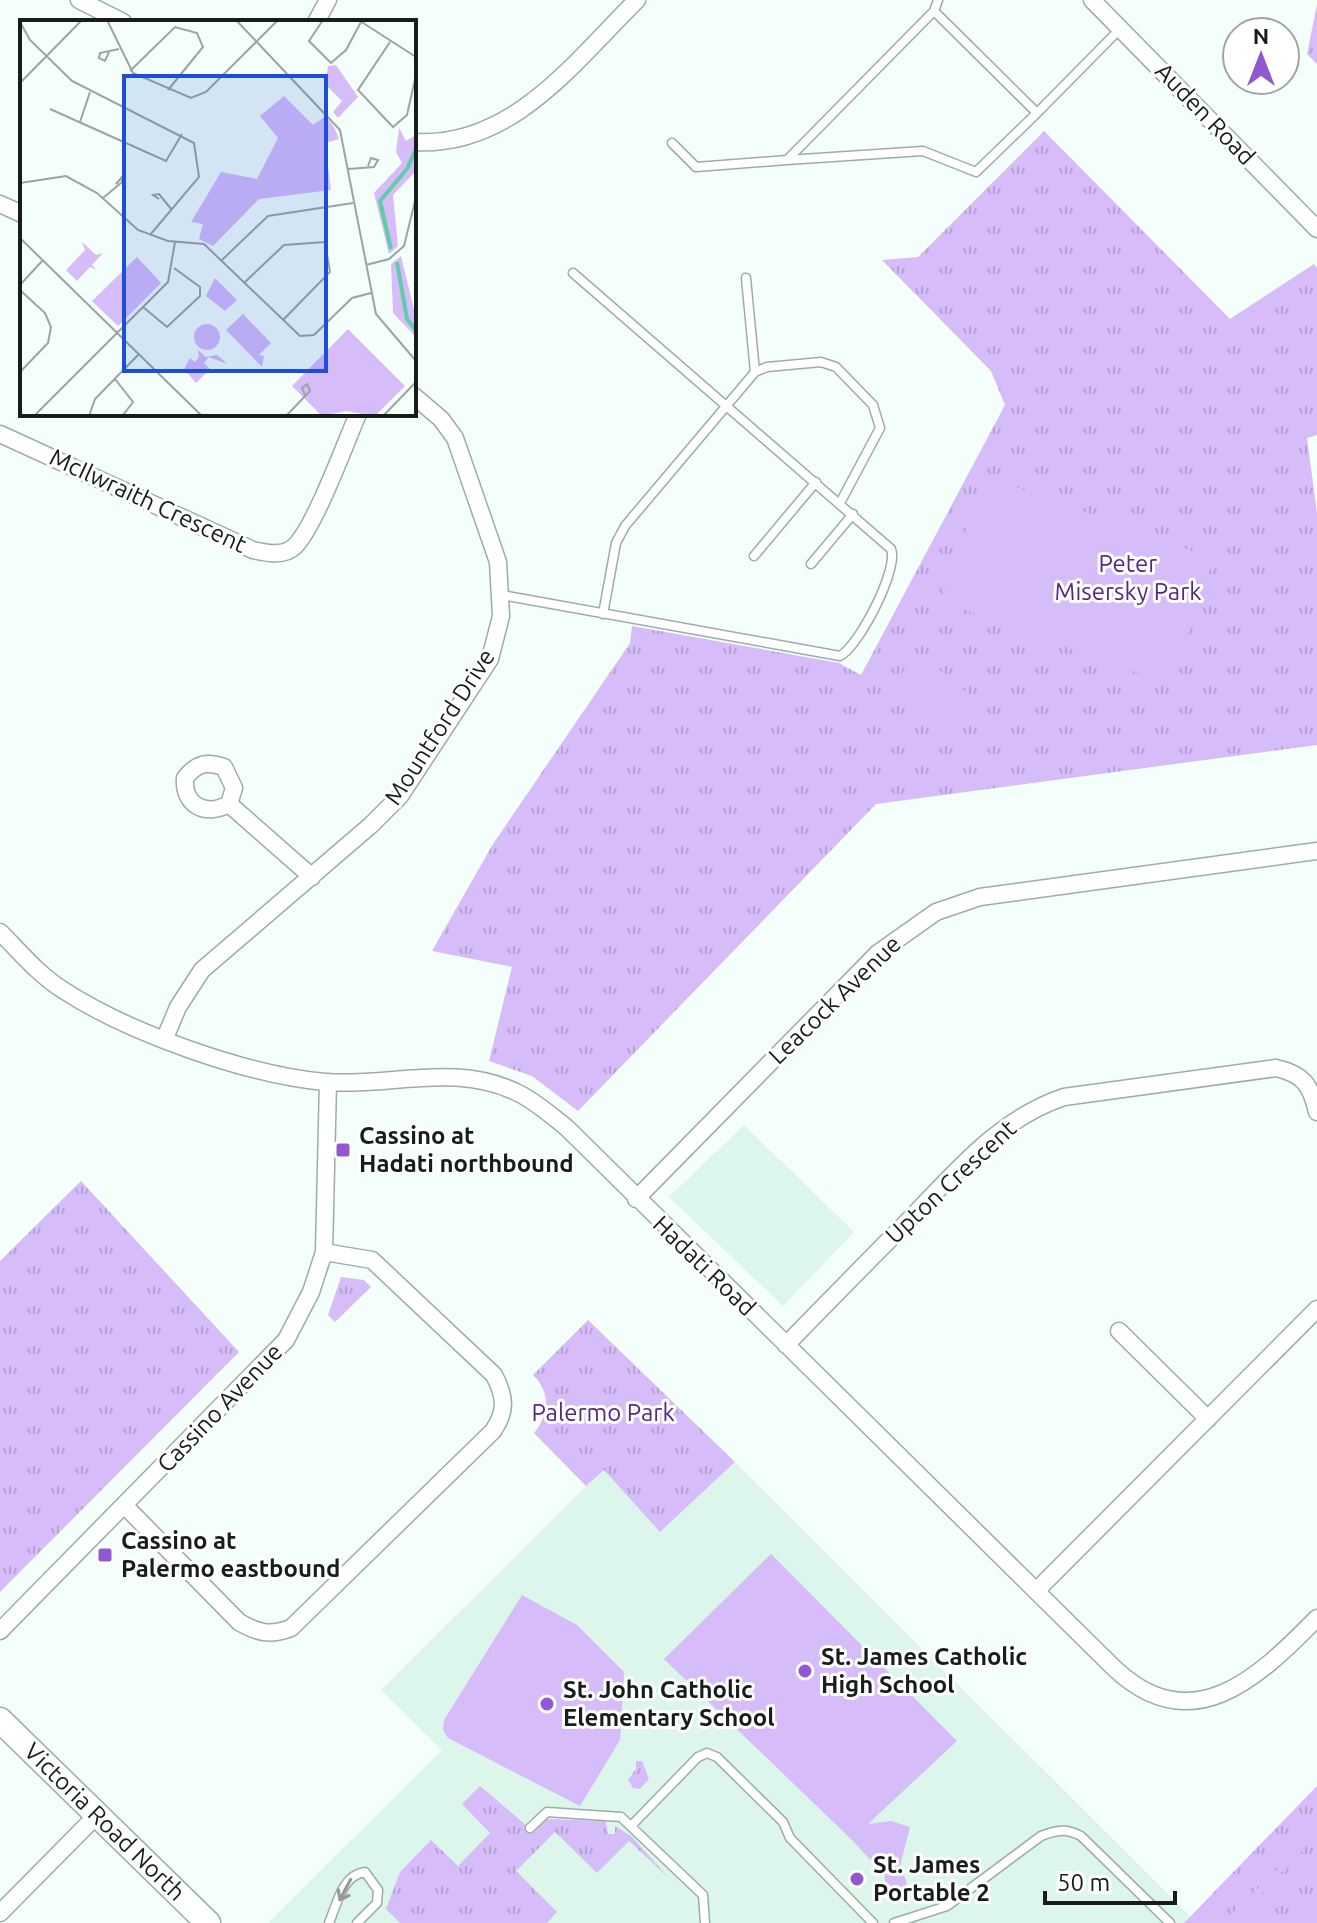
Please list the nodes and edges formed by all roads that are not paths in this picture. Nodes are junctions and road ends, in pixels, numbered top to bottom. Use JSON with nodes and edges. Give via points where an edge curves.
{"nodes":[{"id":1,"x":79,"y":0,"type":"edge"},
{"id":2,"x":328,"y":0,"type":"edge"},
{"id":3,"x":637,"y":0,"type":"edge"},
{"id":4,"x":938,"y":0,"type":"edge"},
{"id":5,"x":1092,"y":0,"type":"edge"},
{"id":6,"x":934,"y":11,"type":"junction"},
{"id":7,"x":119,"y":20,"type":"edge"},
{"id":8,"x":317,"y":20,"type":"edge"},
{"id":9,"x":1120,"y":28,"type":"junction"},
{"id":10,"x":1037,"y":113,"type":"junction"},
{"id":11,"x":416,"y":142,"type":"edge"},
{"id":12,"x":672,"y":143,"type":"dead end"},
{"id":13,"x":787,"y":160,"type":"junction"},
{"id":14,"x":0,"y":204,"type":"edge"},
{"id":15,"x":20,"y":213,"type":"edge"},
{"id":16,"x":1317,"y":229,"type":"edge"},
{"id":17,"x":573,"y":273,"type":"dead end"},
{"id":18,"x":746,"y":278,"type":"dead end"},
{"id":19,"x":755,"y":372,"type":"junction"},
{"id":20,"x":416,"y":398,"type":"edge"},
{"id":21,"x":727,"y":406,"type":"junction"},
{"id":22,"x":357,"y":416,"type":"edge"},
{"id":23,"x":0,"y":434,"type":"edge"},
{"id":24,"x":816,"y":482,"type":"junction"},
{"id":25,"x":840,"y":503,"type":"junction"},
{"id":26,"x":853,"y":514,"type":"junction"},
{"id":27,"x":754,"y":556,"type":"dead end"},
{"id":28,"x":811,"y":564,"type":"dead end"},
{"id":29,"x":502,"y":595,"type":"junction"},
{"id":30,"x":603,"y":614,"type":"junction"},
{"id":31,"x":229,"y":804,"type":"dead end"},
{"id":32,"x":1317,"y":851,"type":"edge"},
{"id":33,"x":312,"y":877,"type":"junction"},
{"id":34,"x":0,"y":932,"type":"edge"},
{"id":35,"x":165,"y":1038,"type":"junction"},
{"id":36,"x":328,"y":1082,"type":"junction"},
{"id":37,"x":1317,"y":1112,"type":"edge"},
{"id":38,"x":636,"y":1199,"type":"junction"},
{"id":39,"x":324,"y":1252,"type":"junction"},
{"id":40,"x":1317,"y":1309,"type":"edge"},
{"id":41,"x":1119,"y":1331,"type":"dead end"},
{"id":42,"x":786,"y":1345,"type":"junction"},
{"id":43,"x":1208,"y":1419,"type":"junction"},
{"id":44,"x":125,"y":1506,"type":"junction"},
{"id":45,"x":1036,"y":1591,"type":"junction"},
{"id":46,"x":1317,"y":1618,"type":"edge"},
{"id":47,"x":0,"y":1631,"type":"edge"},
{"id":48,"x":0,"y":1720,"type":"edge"},
{"id":49,"x":97,"y":1815,"type":"junction"},
{"id":50,"x":631,"y":1826,"type":"junction"},
{"id":51,"x":530,"y":1828,"type":"dead end"},
{"id":52,"x":0,"y":1913,"type":"edge"},
{"id":53,"x":208,"y":1923,"type":"edge"},
{"id":54,"x":329,"y":1923,"type":"edge"},
{"id":55,"x":357,"y":1923,"type":"edge"},
{"id":56,"x":705,"y":1923,"type":"edge"},
{"id":57,"x":873,"y":1923,"type":"edge"},
{"id":58,"x":894,"y":1923,"type":"edge"},
{"id":59,"x":1169,"y":1923,"type":"edge"}],
"edges":[{"from":1,"to":7,"type":"street"},
{"from":2,"to":8,"type":"street"},
{"from":3,"to":11,"type":"street","via":[[533,102],[499,126],[433,143]]},
{"from":4,"to":6,"type":"lane"},
{"from":5,"to":9,"type":"street","name":"Auden Road"},
{"from":6,"to":10,"type":"lane"},
{"from":6,"to":13,"type":"lane"},
{"from":9,"to":10,"type":"lane"},
{"from":9,"to":16,"type":"street","name":"Auden Road"},
{"from":10,"to":13,"type":"lane","via":[[976,172],[923,151]]},
{"from":12,"to":13,"type":"lane","via":[[696,167]]},
{"from":14,"to":15,"type":"street"},
{"from":17,"to":21,"type":"lane"},
{"from":18,"to":19,"type":"lane"},
{"from":19,"to":21,"type":"lane"},
{"from":19,"to":25,"type":"lane","via":[[821,362],[836,367],[873,405],[880,428]]},
{"from":20,"to":29,"type":"street","name":"Mountford Drive","via":[[441,419],[464,456],[498,562]]},
{"from":21,"to":24,"type":"lane"},
{"from":21,"to":30,"type":"lane","via":[[625,526],[616,543]]},
{"from":22,"to":23,"type":"street","name":"McIlwraith Crescent","via":[[308,525],[294,548],[274,555]]},
{"from":24,"to":25,"type":"lane"},
{"from":24,"to":27,"type":"lane"},
{"from":25,"to":26,"type":"lane"},
{"from":26,"to":28,"type":"lane"},
{"from":26,"to":30,"type":"lane","via":[[894,557],[860,635],[840,656]]},
{"from":29,"to":30,"type":"lane"},
{"from":29,"to":33,"type":"street","name":"Mountford Drive","via":[[490,659],[400,796]]},
{"from":31,"to":33,"type":"street"},
{"from":32,"to":38,"type":"street","name":"Leacock Avenue","via":[[980,897],[936,912],[878,953]]},
{"from":33,"to":35,"type":"street","name":"Mountford Drive","via":[[202,970]]},
{"from":34,"to":35,"type":"street","name":"Hadati Road","via":[[60,989]]},
{"from":35,"to":36,"type":"street","name":"Hadati Road","via":[[244,1067]]},
{"from":36,"to":38,"type":"street","name":"Hadati Road","via":[[435,1076],[480,1080],[518,1093],[567,1128]]},
{"from":36,"to":39,"type":"street","name":"Cassino Avenue"},
{"from":37,"to":42,"type":"street","name":"Upton Crescent","via":[[1308,1082],[1276,1068],[1064,1097],[1040,1105],[1010,1122],[976,1152]]},
{"from":38,"to":42,"type":"street","name":"Hadati Road"},
{"from":39,"to":44,"type":"street","name":"Cassino Avenue","via":[[286,1340]]},
{"from":39,"to":44,"type":"street","via":[[372,1260],[494,1375],[504,1400],[503,1417],[493,1431],[291,1628],[276,1634],[239,1622]]},
{"from":40,"to":43,"type":"street"},
{"from":41,"to":43,"type":"street"},
{"from":42,"to":45,"type":"street","name":"Hadati Road"},
{"from":43,"to":45,"type":"street"},
{"from":44,"to":47,"type":"street","name":"Cassino Avenue"},
{"from":45,"to":46,"type":"street","name":"Hadati Road","via":[[1121,1675],[1148,1694],[1177,1700],[1238,1688],[1267,1668]]},
{"from":48,"to":49,"type":"main road","name":"Victoria Road North"},
{"from":49,"to":52,"type":"street"},
{"from":49,"to":53,"type":"main road","name":"Victoria Road North"},
{"from":50,"to":51,"type":"lane","via":[[621,1817],[547,1812]]},
{"from":50,"to":56,"type":"lane","via":[[703,1895]]},
{"from":50,"to":57,"type":"lane","via":[[698,1757],[717,1757]]},
{"from":55,"to":54,"type":"lane","one_way":true,"via":[[377,1903],[378,1890],[365,1872],[346,1882]]},
{"from":58,"to":59,"type":"lane","via":[[947,1906],[1057,1829],[1081,1836]]}]}
